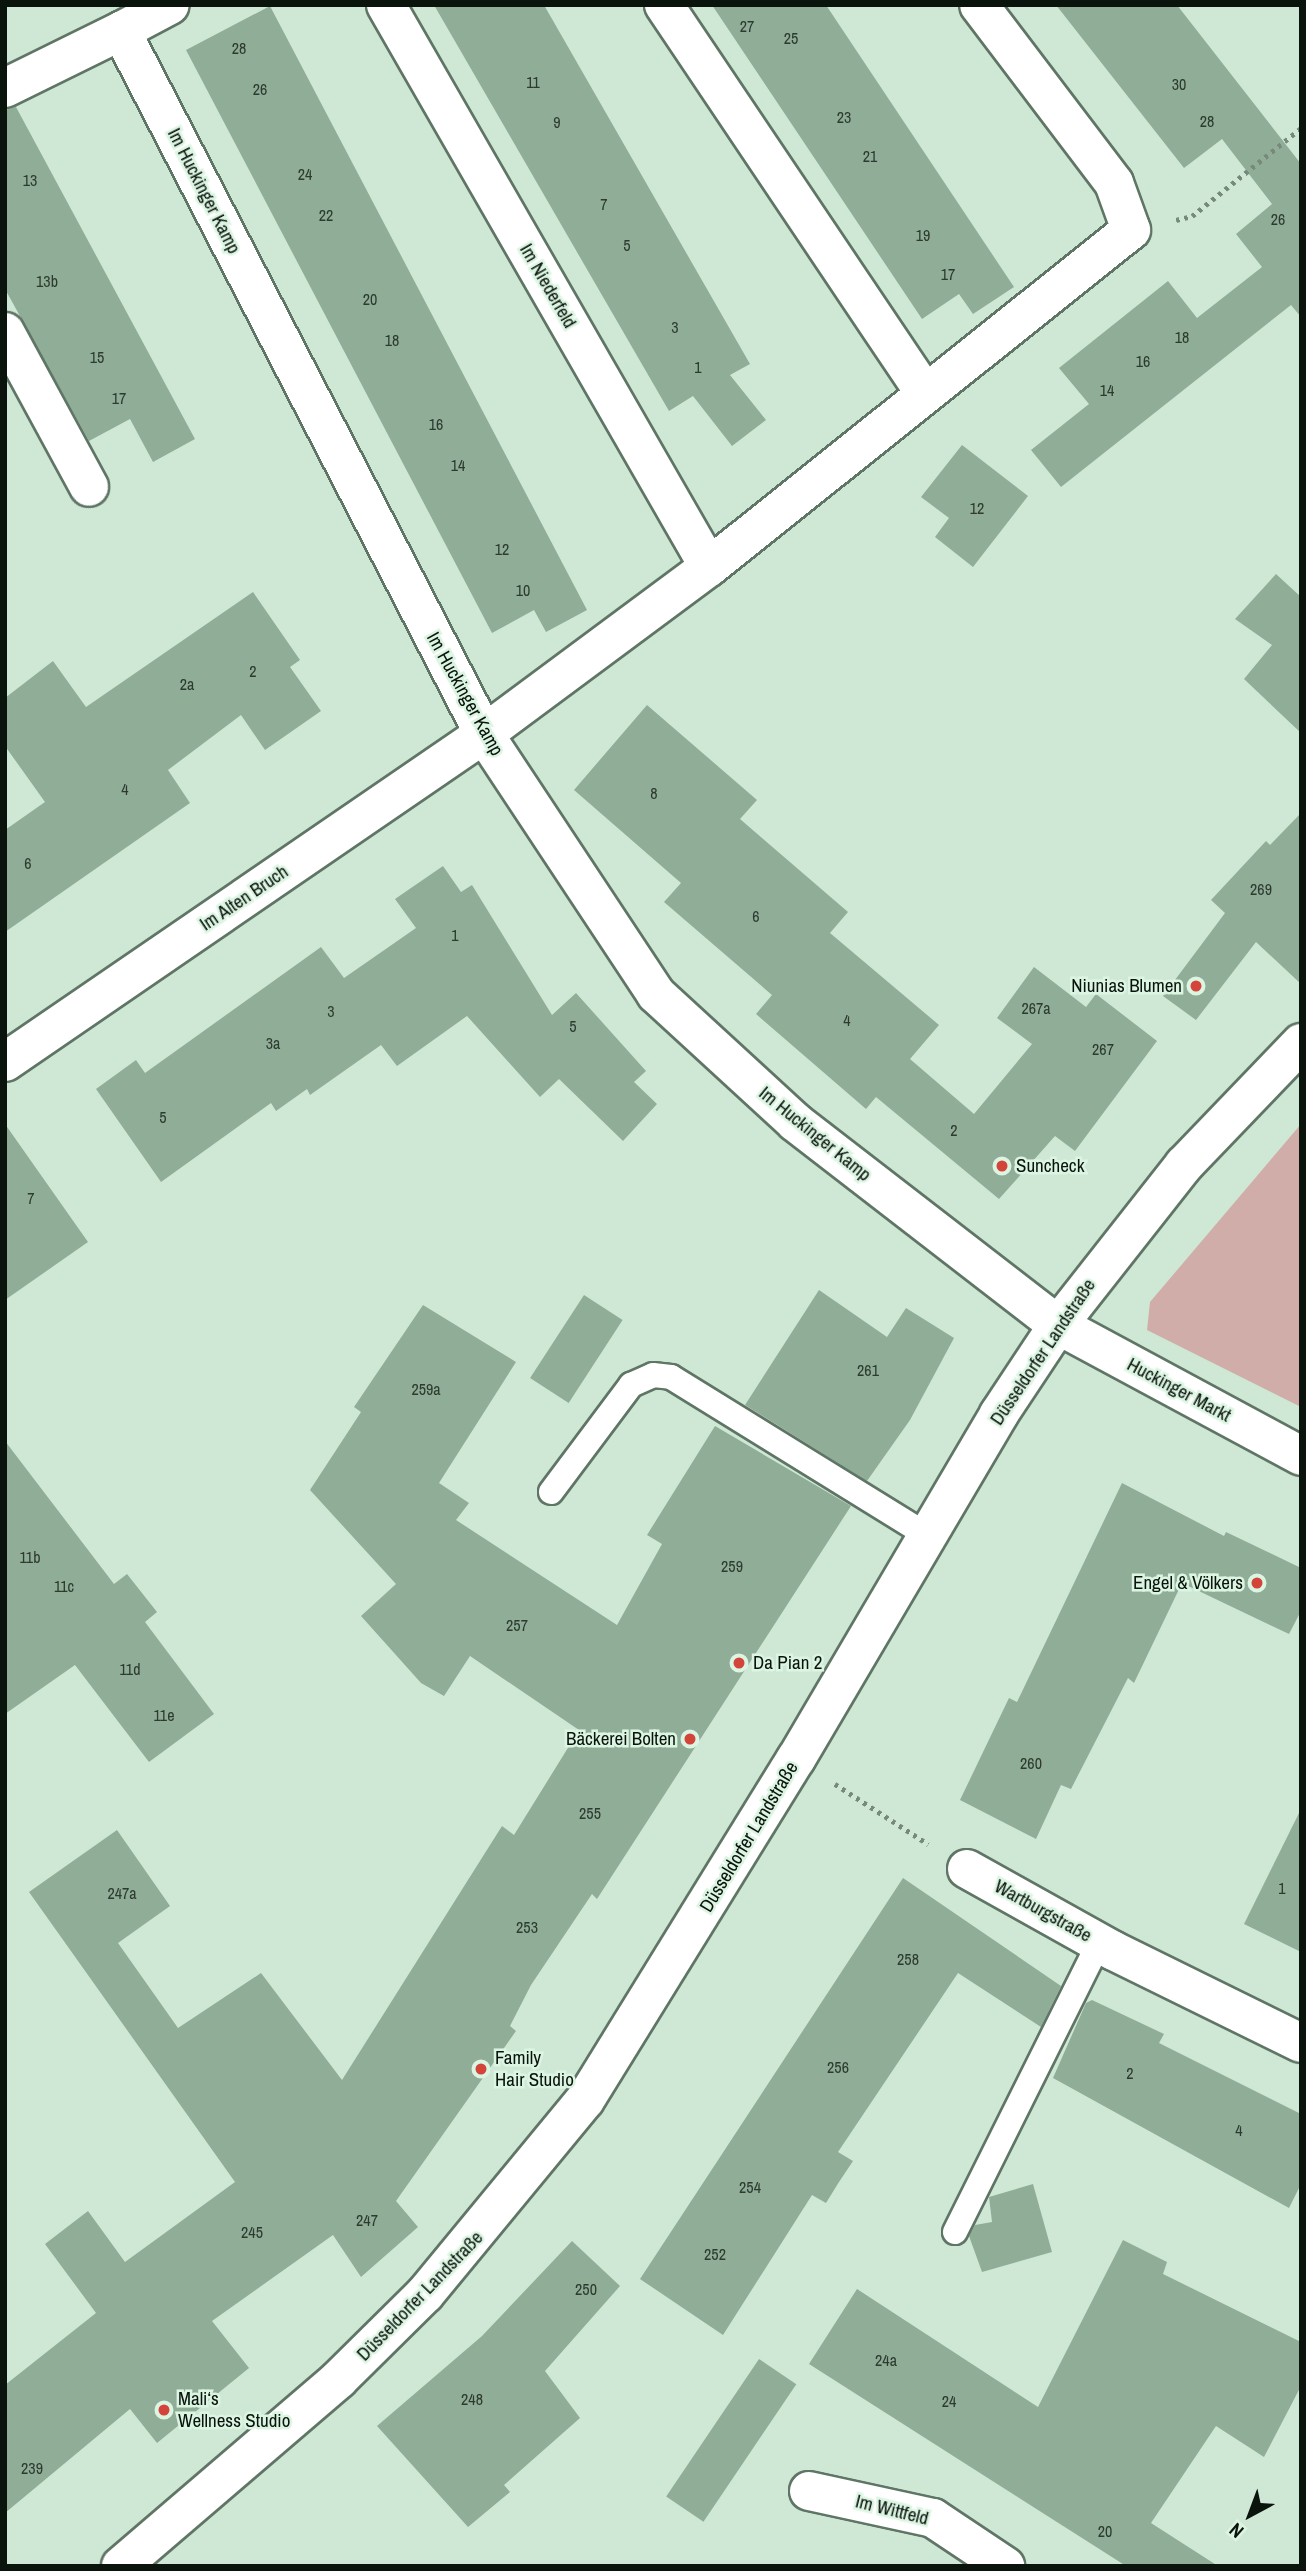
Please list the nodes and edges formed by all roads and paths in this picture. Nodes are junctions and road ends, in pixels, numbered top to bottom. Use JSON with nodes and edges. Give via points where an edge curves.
{"nodes":[{"id":1,"x":170,"y":5,"type":"edge"},
{"id":2,"x":386,"y":5,"type":"edge"},
{"id":3,"x":664,"y":5,"type":"edge"},
{"id":4,"x":979,"y":5,"type":"edge"},
{"id":5,"x":121,"y":31,"type":"junction"},
{"id":6,"x":5,"y":88,"type":"edge"},
{"id":7,"x":1301,"y":128,"type":"edge"},
{"id":8,"x":1131,"y":230,"type":"junction"},
{"id":9,"x":5,"y":332,"type":"edge"},
{"id":10,"x":925,"y":394,"type":"junction"},
{"id":11,"x":89,"y":487,"type":"dead end"},
{"id":12,"x":709,"y":567,"type":"junction"},
{"id":13,"x":484,"y":734,"type":"junction"},
{"id":14,"x":1301,"y":1044,"type":"edge"},
{"id":15,"x":5,"y":1062,"type":"edge"},
{"id":16,"x":1058,"y":1325,"type":"junction"},
{"id":17,"x":1301,"y":1456,"type":"edge"},
{"id":18,"x":551,"y":1492,"type":"dead end"},
{"id":19,"x":928,"y":1535,"type":"junction"},
{"id":20,"x":796,"y":1759,"type":"junction"},
{"id":21,"x":967,"y":1869,"type":"joint"},
{"id":22,"x":1099,"y":1943,"type":"junction"},
{"id":23,"x":1301,"y":2043,"type":"edge"},
{"id":24,"x":955,"y":2232,"type":"dead end"},
{"id":25,"x":809,"y":2491,"type":"dead end"},
{"id":26,"x":121,"y":2566,"type":"edge"},
{"id":27,"x":1005,"y":2566,"type":"edge"}],
"edges":[{"from":1,"to":5,"type":"street"},
{"from":2,"to":12,"type":"street","name":"Im Niederfeld"},
{"from":3,"to":10,"type":"street"},
{"from":4,"to":8,"type":"street","via":[[1114,183]]},
{"from":5,"to":6,"type":"street"},
{"from":5,"to":13,"type":"street","name":"Im Huckinger Kamp"},
{"from":7,"to":8,"type":"path","via":[[1192,216]]},
{"from":8,"to":10,"type":"street"},
{"from":9,"to":11,"type":"street"},
{"from":10,"to":12,"type":"street"},
{"from":12,"to":13,"type":"street"},
{"from":13,"to":15,"type":"street","name":"Im Alten Bruch"},
{"from":13,"to":16,"type":"street","name":"Im Huckinger Kamp","via":[[656,994],[795,1122]]},
{"from":14,"to":16,"type":"street","name":"Düsseldorfer Landstraße","via":[[1184,1165]]},
{"from":16,"to":17,"type":"street","name":"Huckinger Markt"},
{"from":16,"to":19,"type":"street","name":"Düsseldorfer Landstraße"},
{"from":18,"to":19,"type":"lane","via":[[631,1385],[653,1375],[671,1377]]},
{"from":19,"to":20,"type":"street","name":"Düsseldorfer Landstraße"},
{"from":20,"to":21,"type":"path"},
{"from":20,"to":26,"type":"street","name":"Düsseldorfer Landstraße","via":[[585,2100],[502,2207],[339,2379]]},
{"from":21,"to":22,"type":"street","name":"Wartburgstraße"},
{"from":22,"to":23,"type":"street","name":"Wartburgstraße"},
{"from":22,"to":24,"type":"lane"},
{"from":25,"to":27,"type":"street","name":"Im Wittfeld","via":[[933,2518]]}]}
